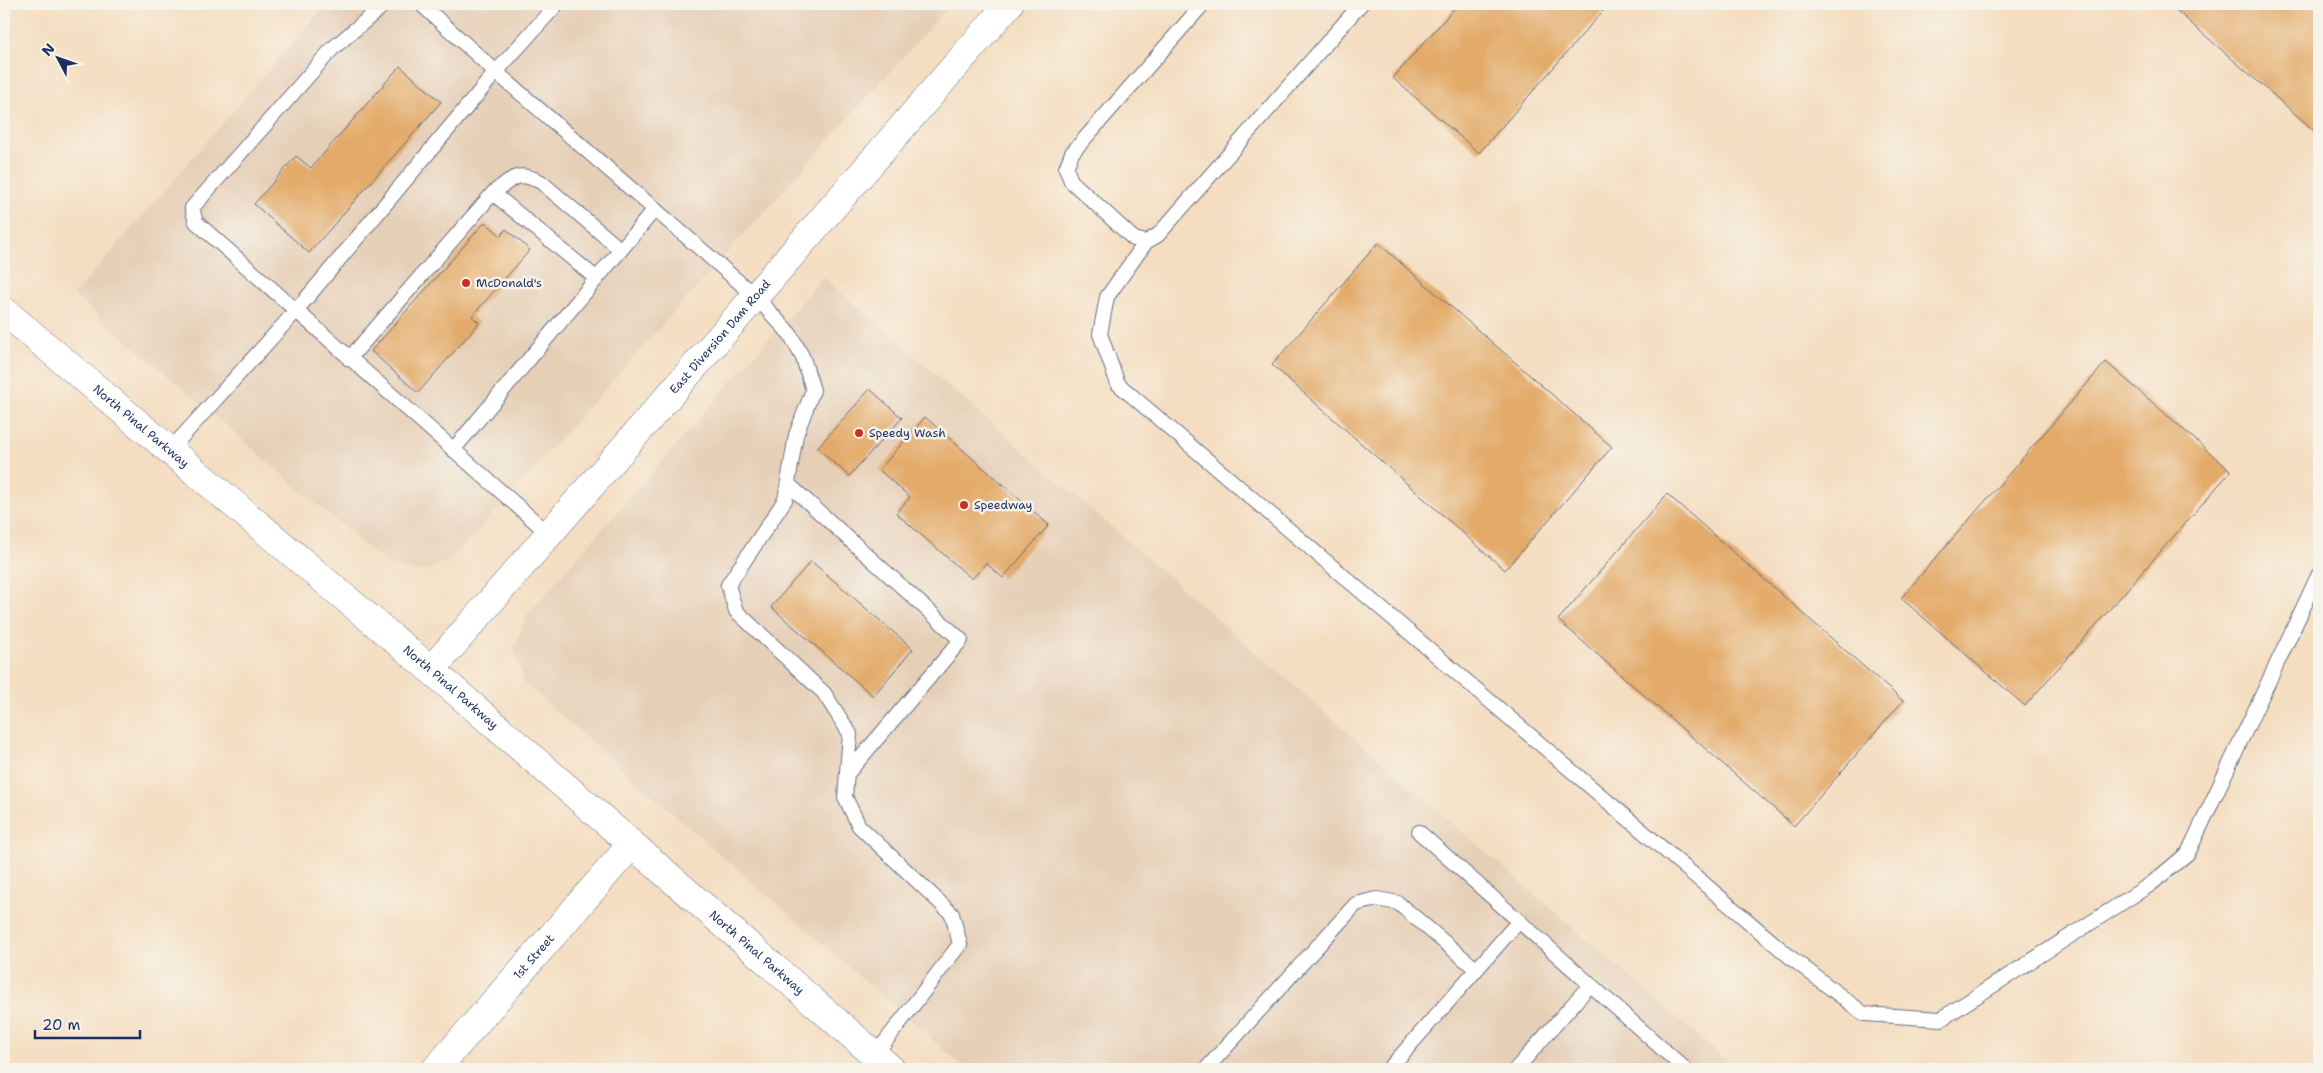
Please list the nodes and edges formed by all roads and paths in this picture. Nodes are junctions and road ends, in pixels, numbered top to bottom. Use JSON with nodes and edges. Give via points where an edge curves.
{"nodes":[{"id":1,"x":385,"y":4,"type":"edge"},
{"id":2,"x":421,"y":4,"type":"edge"},
{"id":3,"x":557,"y":4,"type":"edge"},
{"id":4,"x":1009,"y":4,"type":"edge"},
{"id":5,"x":1204,"y":4,"type":"edge"},
{"id":6,"x":1361,"y":4,"type":"edge"},
{"id":7,"x":496,"y":72,"type":"junction"},
{"id":8,"x":493,"y":193,"type":"junction"},
{"id":9,"x":655,"y":209,"type":"junction"},
{"id":10,"x":1146,"y":242,"type":"junction"},
{"id":11,"x":621,"y":250,"type":"junction"},
{"id":12,"x":597,"y":278,"type":"junction"},
{"id":13,"x":755,"y":296,"type":"junction"},
{"id":14,"x":4,"y":311,"type":"edge"},
{"id":15,"x":295,"y":312,"type":"junction"},
{"id":16,"x":349,"y":359,"type":"junction"},
{"id":17,"x":453,"y":450,"type":"junction"},
{"id":18,"x":169,"y":451,"type":"junction"},
{"id":19,"x":788,"y":484,"type":"junction"},
{"id":20,"x":549,"y":534,"type":"junction"},
{"id":21,"x":2319,"y":574,"type":"edge"},
{"id":22,"x":430,"y":670,"type":"junction"},
{"id":23,"x":847,"y":774,"type":"junction"},
{"id":24,"x":1419,"y":832,"type":"dead end"},
{"id":25,"x":632,"y":844,"type":"junction"},
{"id":26,"x":1518,"y":920,"type":"junction"},
{"id":27,"x":1476,"y":970,"type":"junction"},
{"id":28,"x":1590,"y":985,"type":"junction"},
{"id":29,"x":883,"y":1062,"type":"edge"},
{"id":30,"x":436,"y":1069,"type":"edge"},
{"id":31,"x":1206,"y":1069,"type":"edge"},
{"id":32,"x":1388,"y":1069,"type":"edge"},
{"id":33,"x":1516,"y":1069,"type":"edge"},
{"id":34,"x":1685,"y":1069,"type":"edge"}],
"edges":[{"from":1,"to":15,"type":"lane","via":[[332,49],[192,208],[196,222]]},
{"from":2,"to":7,"type":"lane"},
{"from":3,"to":7,"type":"lane"},
{"from":4,"to":13,"type":"street","name":"East Diversion Dam Road"},
{"from":5,"to":10,"type":"lane","via":[[1072,153],[1066,168],[1071,181],[1134,240]]},
{"from":6,"to":10,"type":"lane","via":[[1158,235]]},
{"from":7,"to":9,"type":"lane"},
{"from":7,"to":15,"type":"lane"},
{"from":8,"to":11,"type":"lane","via":[[516,175],[528,176],[541,182]]},
{"from":8,"to":12,"type":"lane"},
{"from":8,"to":16,"type":"lane"},
{"from":9,"to":11,"type":"lane"},
{"from":9,"to":13,"type":"lane"},
{"from":10,"to":21,"type":"lane","via":[[1107,297],[1105,306],[1100,334],[1118,384],[1790,957],[1864,1014],[1941,1019],[2151,884],[2188,853]]},
{"from":11,"to":12,"type":"lane"},
{"from":12,"to":17,"type":"lane"},
{"from":13,"to":19,"type":"lane","via":[[790,334],[803,358],[813,390],[796,435]]},
{"from":13,"to":20,"type":"street","name":"East Diversion Dam Road"},
{"from":14,"to":18,"type":"street","name":"North Pinal Parkway"},
{"from":15,"to":16,"type":"lane"},
{"from":15,"to":18,"type":"lane"},
{"from":16,"to":17,"type":"lane"},
{"from":17,"to":20,"type":"lane"},
{"from":18,"to":22,"type":"street","name":"North Pinal Parkway"},
{"from":19,"to":23,"type":"lane","via":[[785,500],[728,585],[736,610],[824,692],[850,734]]},
{"from":19,"to":23,"type":"lane","via":[[961,640]]},
{"from":20,"to":22,"type":"street","name":"East Diversion Dam Road"},
{"from":22,"to":25,"type":"street","name":"North Pinal Parkway"},
{"from":23,"to":29,"type":"lane","via":[[845,797],[859,826],[952,914],[960,944]]},
{"from":24,"to":26,"type":"lane"},
{"from":25,"to":29,"type":"street","name":"North Pinal Parkway"},
{"from":25,"to":30,"type":"street","name":"1st Street"},
{"from":26,"to":27,"type":"lane"},
{"from":26,"to":28,"type":"lane"},
{"from":27,"to":31,"type":"lane","via":[[1398,903],[1377,899],[1356,904]]},
{"from":27,"to":32,"type":"lane"},
{"from":28,"to":33,"type":"lane"},
{"from":28,"to":34,"type":"lane"}]}
